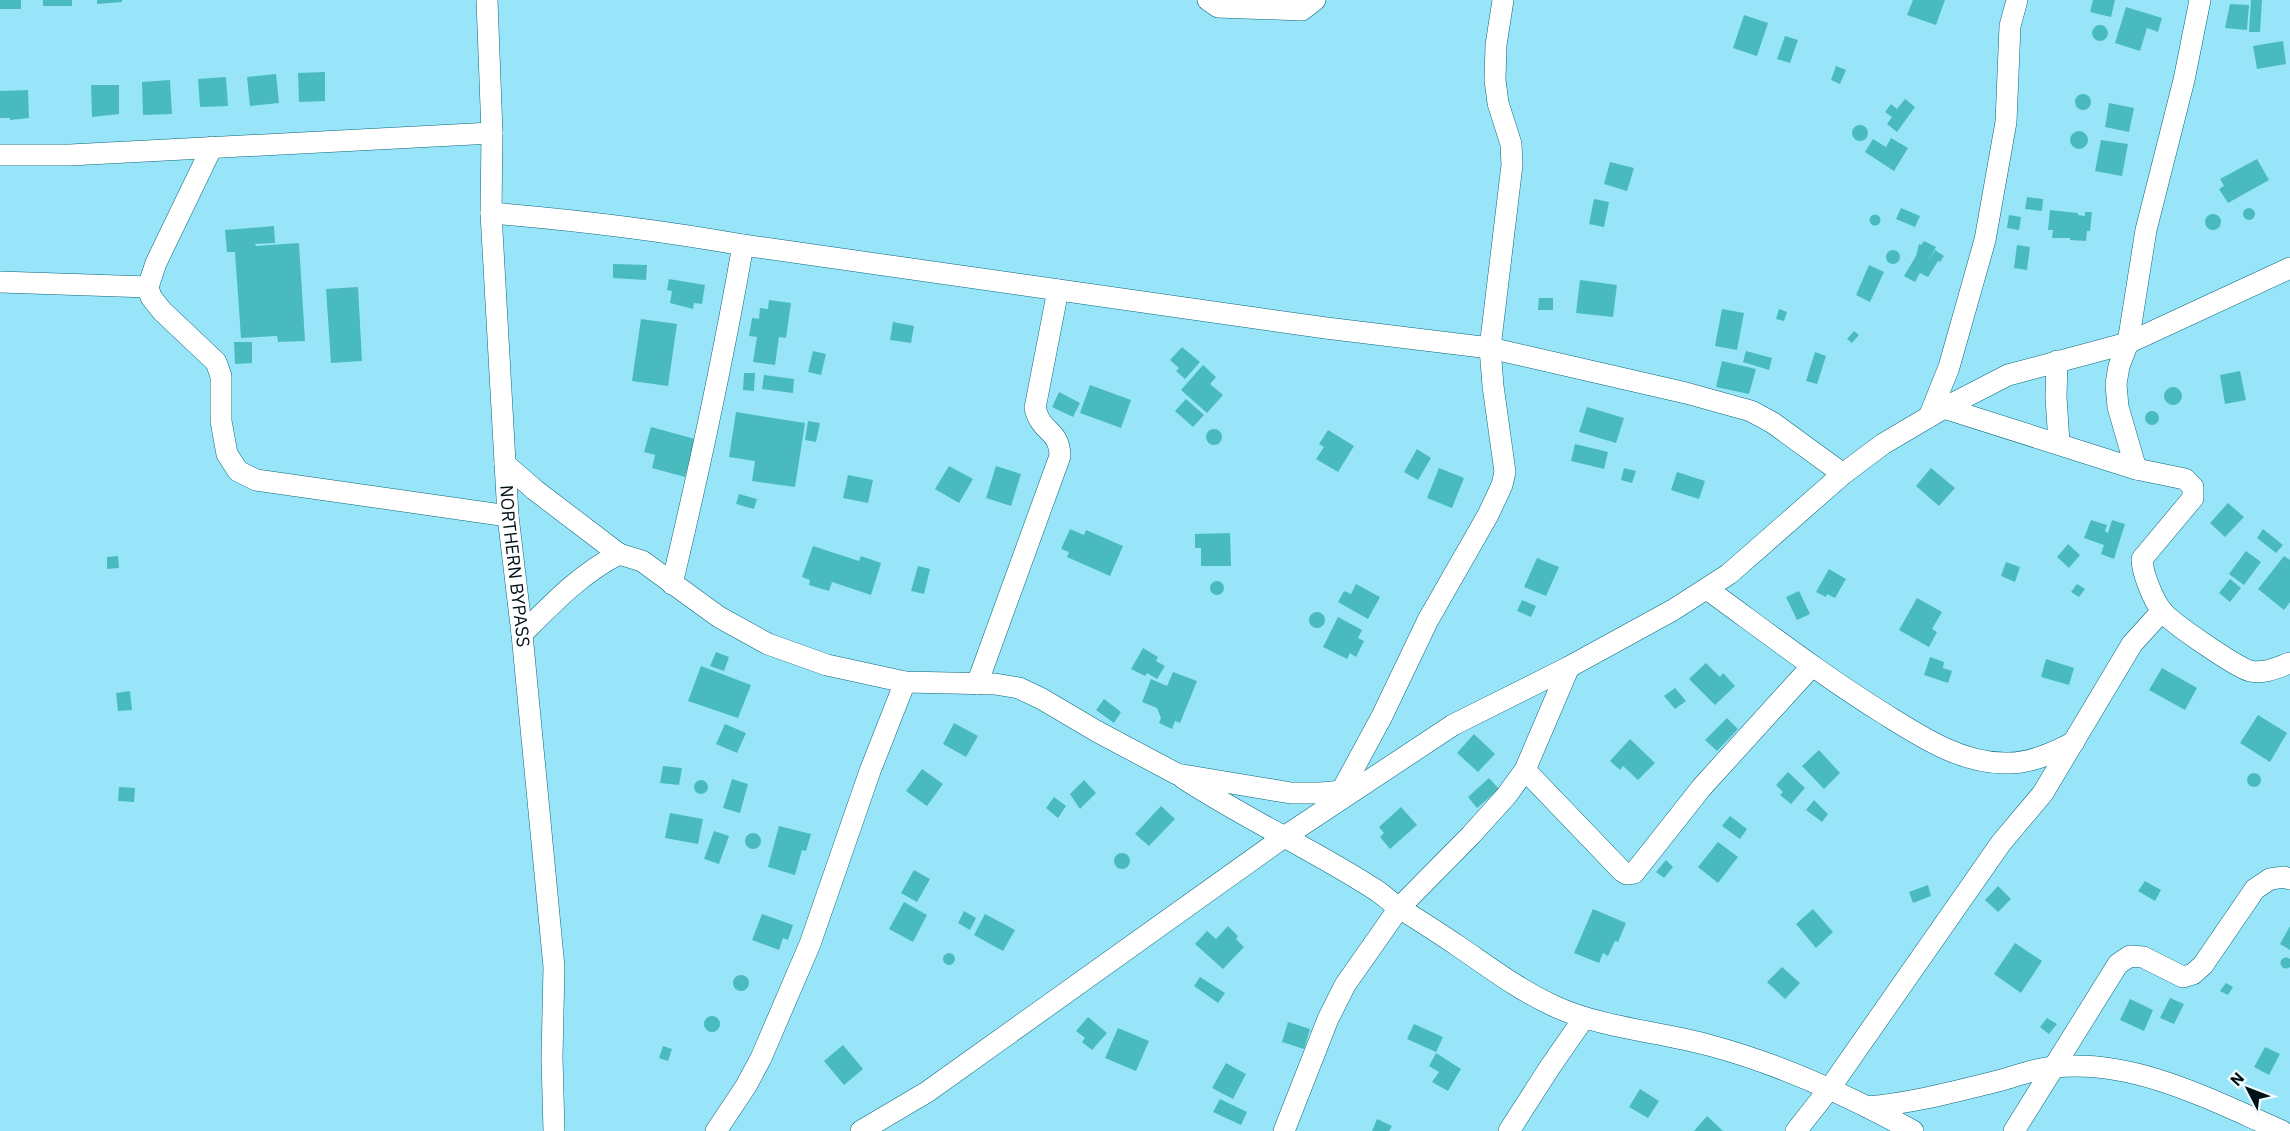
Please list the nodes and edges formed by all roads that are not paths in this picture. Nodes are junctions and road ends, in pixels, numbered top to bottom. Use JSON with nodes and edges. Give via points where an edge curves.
{"nodes":[{"id":1,"x":487,"y":0,"type":"edge"},
{"id":2,"x":1208,"y":0,"type":"edge"},
{"id":3,"x":1315,"y":0,"type":"edge"},
{"id":4,"x":1503,"y":0,"type":"edge"},
{"id":5,"x":2017,"y":0,"type":"edge"},
{"id":6,"x":2200,"y":0,"type":"edge"},
{"id":7,"x":492,"y":133,"type":"junction"},
{"id":8,"x":212,"y":147,"type":"junction"},
{"id":9,"x":0,"y":155,"type":"edge"},
{"id":10,"x":491,"y":213,"type":"junction"},
{"id":11,"x":743,"y":245,"type":"junction"},
{"id":12,"x":2290,"y":268,"type":"edge"},
{"id":13,"x":0,"y":282,"type":"edge"},
{"id":14,"x":148,"y":287,"type":"junction"},
{"id":15,"x":1058,"y":290,"type":"junction"},
{"id":16,"x":2128,"y":343,"type":"junction"},
{"id":17,"x":1490,"y":348,"type":"junction"},
{"id":18,"x":2057,"y":361,"type":"junction"},
{"id":19,"x":1936,"y":413,"type":"junction"},
{"id":20,"x":2059,"y":443,"type":"junction"},
{"id":21,"x":505,"y":464,"type":"junction"},
{"id":22,"x":2136,"y":469,"type":"junction"},
{"id":23,"x":1843,"y":474,"type":"junction"},
{"id":24,"x":508,"y":516,"type":"junction"},
{"id":25,"x":619,"y":554,"type":"junction"},
{"id":26,"x":672,"y":584,"type":"junction"},
{"id":27,"x":1707,"y":589,"type":"junction"},
{"id":28,"x":2162,"y":611,"type":"junction"},
{"id":29,"x":522,"y":634,"type":"junction"},
{"id":30,"x":2290,"y":663,"type":"edge"},
{"id":31,"x":1812,"y":666,"type":"junction"},
{"id":32,"x":1569,"y":667,"type":"junction"},
{"id":33,"x":905,"y":682,"type":"junction"},
{"id":34,"x":977,"y":684,"type":"junction"},
{"id":35,"x":2074,"y":742,"type":"junction"},
{"id":36,"x":1525,"y":770,"type":"junction"},
{"id":37,"x":1177,"y":774,"type":"junction"},
{"id":38,"x":1349,"y":791,"type":"junction"},
{"id":39,"x":1284,"y":837,"type":"junction"},
{"id":40,"x":2290,"y":879,"type":"edge"},
{"id":41,"x":1399,"y":908,"type":"junction"},
{"id":42,"x":1584,"y":1018,"type":"junction"},
{"id":43,"x":2054,"y":1067,"type":"junction"},
{"id":44,"x":1830,"y":1088,"type":"junction"},
{"id":45,"x":1867,"y":1107,"type":"junction"},
{"id":46,"x":1517,"y":1128,"type":"edge"},
{"id":47,"x":555,"y":1131,"type":"edge"},
{"id":48,"x":716,"y":1131,"type":"edge"},
{"id":49,"x":861,"y":1131,"type":"edge"},
{"id":50,"x":1284,"y":1131,"type":"edge"},
{"id":51,"x":1796,"y":1131,"type":"edge"},
{"id":52,"x":1912,"y":1131,"type":"edge"},
{"id":53,"x":2014,"y":1131,"type":"edge"},
{"id":54,"x":2282,"y":1131,"type":"edge"}],
"edges":[{"from":1,"to":7,"type":"street","name":"NORTHERN BYPASS"},
{"from":2,"to":3,"type":"street","via":[[1218,7],[1302,10]]},
{"from":4,"to":17,"type":"street","via":[[1496,45],[1496,80],[1512,165]]},
{"from":5,"to":19,"type":"street","via":[[2010,26],[2006,122],[1985,240]]},
{"from":6,"to":16,"type":"street","via":[[2146,230]]},
{"from":7,"to":8,"type":"street"},
{"from":7,"to":10,"type":"street","name":"NORTHERN BYPASS"},
{"from":8,"to":9,"type":"street"},
{"from":8,"to":14,"type":"street"},
{"from":10,"to":11,"type":"street","via":[[566,219]]},
{"from":10,"to":21,"type":"street","name":"NORTHERN BYPASS"},
{"from":11,"to":15,"type":"street"},
{"from":11,"to":26,"type":"street"},
{"from":12,"to":16,"type":"street"},
{"from":13,"to":14,"type":"street"},
{"from":14,"to":24,"type":"street","via":[[162,311],[216,362],[221,376],[221,421],[227,454],[238,471],[256,480]]},
{"from":15,"to":17,"type":"street"},
{"from":15,"to":34,"type":"street","via":[[1035,408],[1038,420],[1055,435],[1060,456]]},
{"from":16,"to":18,"type":"street"},
{"from":16,"to":22,"type":"street","via":[[2116,384],[2118,406]]},
{"from":17,"to":23,"type":"street","via":[[1751,411]]},
{"from":17,"to":38,"type":"street","via":[[1505,459],[1502,485],[1428,620]]},
{"from":18,"to":19,"type":"street","via":[[2007,375]]},
{"from":18,"to":20,"type":"street"},
{"from":19,"to":20,"type":"street"},
{"from":19,"to":23,"type":"street","via":[[1883,444]]},
{"from":20,"to":22,"type":"street"},
{"from":21,"to":24,"type":"street","name":"NORTHERN BYPASS"},
{"from":21,"to":25,"type":"street"},
{"from":22,"to":28,"type":"street","via":[[2185,479],[2193,488],[2193,498],[2142,559],[2145,576]]},
{"from":23,"to":27,"type":"street"},
{"from":24,"to":29,"type":"street","name":"NORTHERN BYPASS"},
{"from":25,"to":26,"type":"street","via":[[642,561]]},
{"from":25,"to":29,"type":"street","via":[[572,584]]},
{"from":26,"to":33,"type":"street","via":[[719,617],[768,644],[827,665]]},
{"from":27,"to":31,"type":"street"},
{"from":27,"to":32,"type":"street"},
{"from":28,"to":30,"type":"street","via":[[2228,660],[2249,670],[2266,672]]},
{"from":28,"to":35,"type":"street","via":[[2132,645]]},
{"from":29,"to":47,"type":"street","name":"NORTHERN BYPASS","via":[[554,967]]},
{"from":31,"to":35,"type":"street","via":[[1915,732],[1974,759],[2006,763],[2040,758]]},
{"from":31,"to":36,"type":"street","via":[[1702,787],[1634,873],[1622,871]]},
{"from":32,"to":36,"type":"street"},
{"from":32,"to":38,"type":"street","via":[[1453,725]]},
{"from":33,"to":34,"type":"street"},
{"from":33,"to":48,"type":"street","via":[[810,944],[761,1058]]},
{"from":34,"to":37,"type":"street","via":[[1019,688]]},
{"from":35,"to":44,"type":"street","via":[[2043,793],[2001,843]]},
{"from":36,"to":41,"type":"street","via":[[1471,835]]},
{"from":37,"to":38,"type":"street","via":[[1291,793]]},
{"from":37,"to":39,"type":"street"},
{"from":38,"to":39,"type":"street"},
{"from":39,"to":41,"type":"street","via":[[1335,864]]},
{"from":39,"to":49,"type":"street","via":[[927,1092]]},
{"from":40,"to":43,"type":"street","via":[[2270,879],[2255,889],[2193,974],[2183,977],[2143,957],[2130,956],[2118,964]]},
{"from":41,"to":42,"type":"street","via":[[1516,986]]},
{"from":41,"to":50,"type":"street","via":[[1345,985]]},
{"from":42,"to":44,"type":"street","via":[[1676,1036]]},
{"from":42,"to":46,"type":"street","via":[[1550,1066]]},
{"from":43,"to":45,"type":"street","via":[[1903,1104]]},
{"from":43,"to":53,"type":"street"},
{"from":43,"to":54,"type":"street","via":[[2125,1070]]},
{"from":44,"to":45,"type":"street"},
{"from":44,"to":51,"type":"street"},
{"from":45,"to":52,"type":"street"}]}
